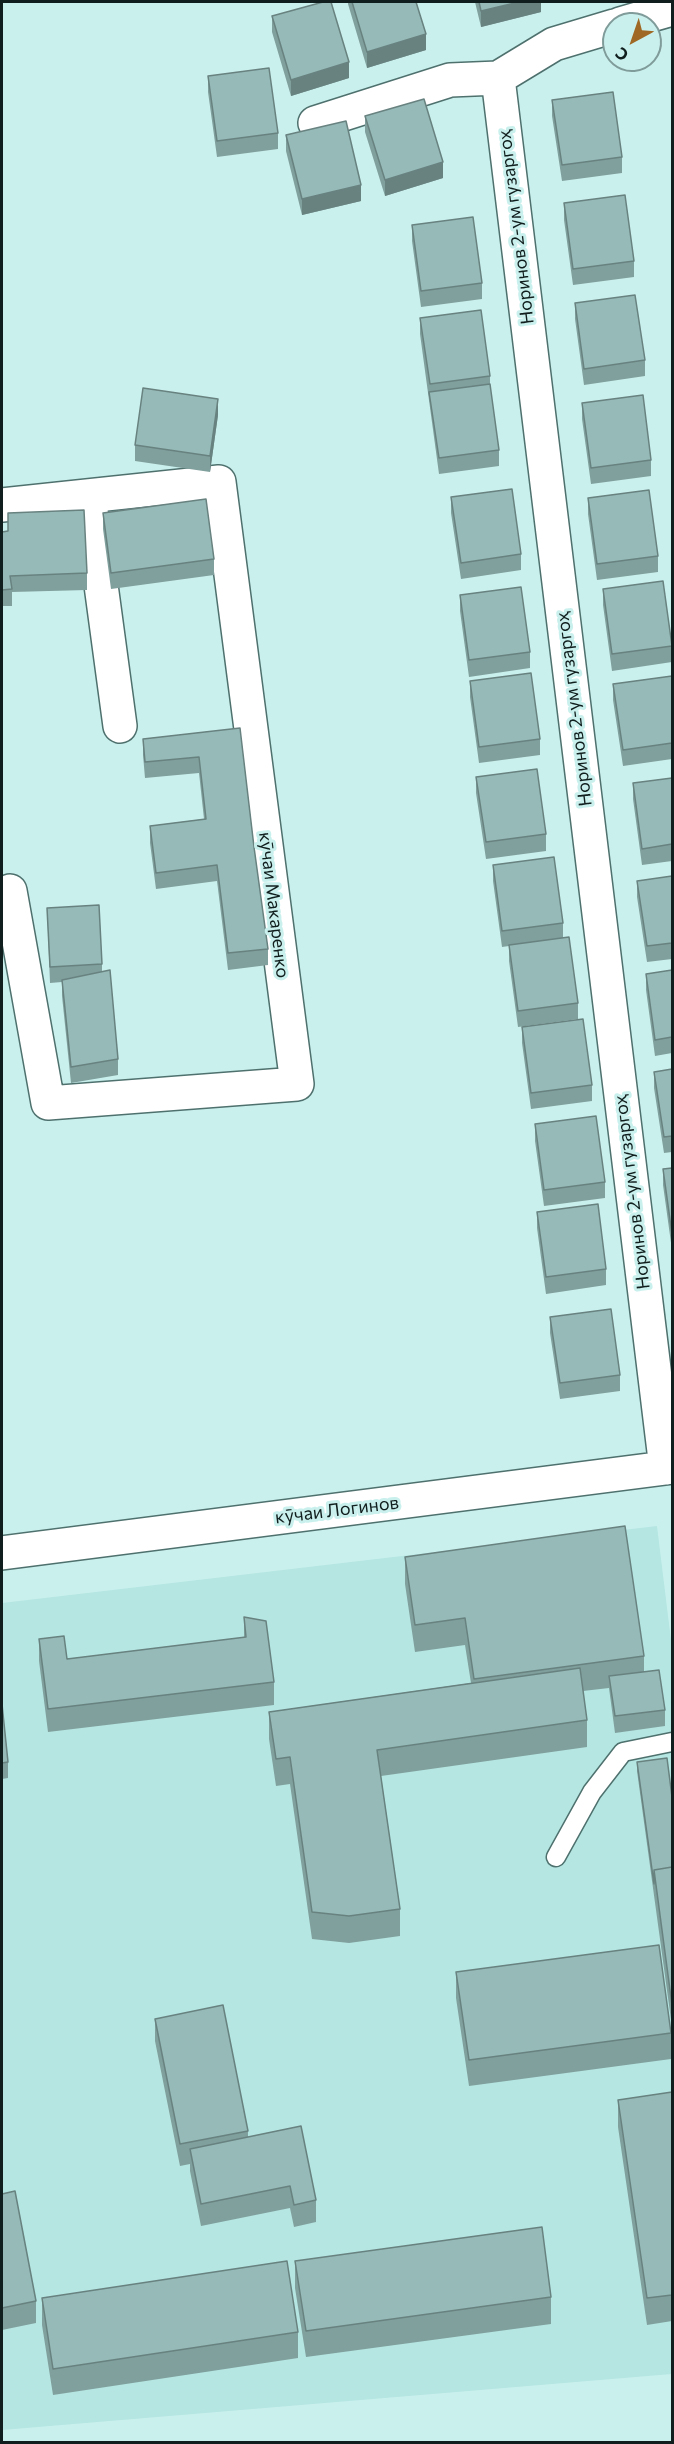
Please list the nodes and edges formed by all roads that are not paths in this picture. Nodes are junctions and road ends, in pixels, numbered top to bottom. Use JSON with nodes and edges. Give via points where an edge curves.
{"nodes":[{"id":1,"x":602,"y":30,"type":"edge"},
{"id":2,"x":498,"y":78,"type":"junction"},
{"id":3,"x":315,"y":123,"type":"dead end"},
{"id":4,"x":89,"y":496,"type":"junction"},
{"id":5,"x":2,"y":505,"type":"edge"},
{"id":6,"x":120,"y":726,"type":"dead end"},
{"id":7,"x":10,"y":891,"type":"dead end"},
{"id":8,"x":669,"y":1467,"type":"edge"},
{"id":9,"x":2,"y":1552,"type":"edge"},
{"id":10,"x":672,"y":1742,"type":"edge"},
{"id":11,"x":556,"y":1857,"type":"dead end"}],
"edges":[{"from":1,"to":2,"type":"street","via":[[554,44]]},
{"from":2,"to":3,"type":"street","via":[[450,80]]},
{"from":2,"to":8,"type":"street","name":"Норинов 2-ум гузаргоҳ"},
{"from":4,"to":5,"type":"street","name":"кӯчаи Макаренко"},
{"from":4,"to":6,"type":"street"},
{"from":4,"to":7,"type":"street","name":"кӯчаи Макаренко","via":[[219,482],[297,1084],[48,1103]]},
{"from":8,"to":9,"type":"street","name":"кӯчаи Логинов"},
{"from":10,"to":11,"type":"lane","via":[[623,1752],[592,1792]]}]}
